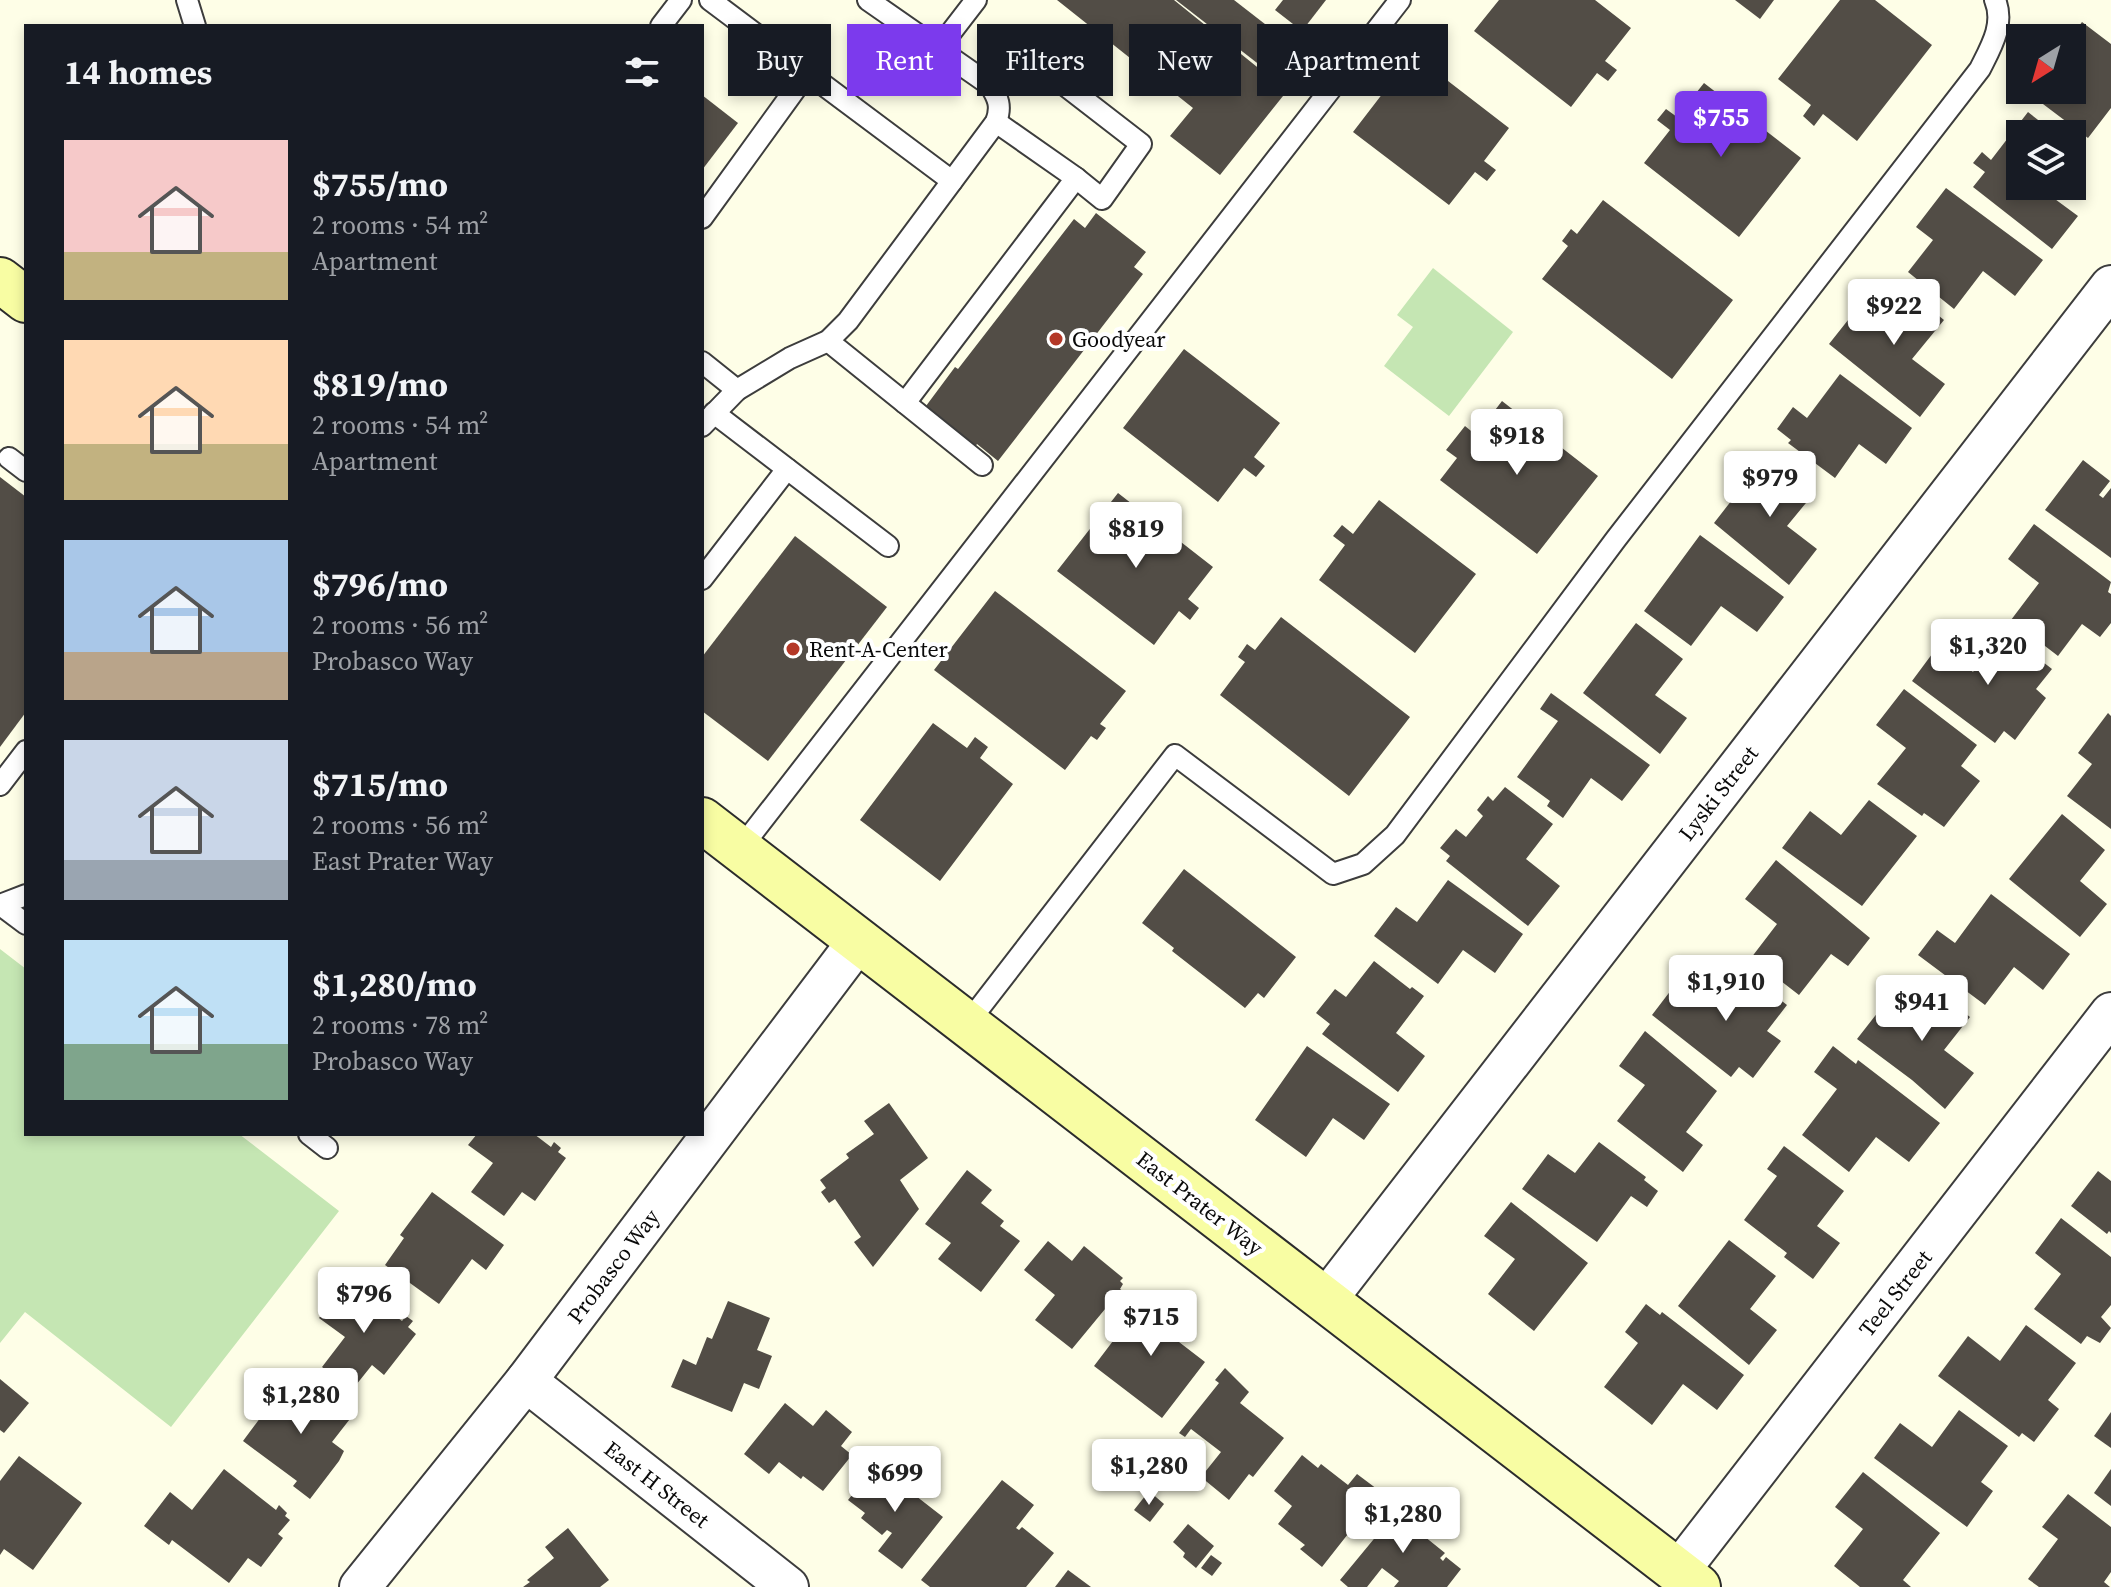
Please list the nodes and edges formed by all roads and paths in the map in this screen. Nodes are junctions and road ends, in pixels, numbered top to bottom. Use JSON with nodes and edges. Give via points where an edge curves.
{"nodes":[{"id":1,"x":187,"y":0,"type":"edge"},
{"id":2,"x":681,"y":0,"type":"edge"},
{"id":3,"x":710,"y":0,"type":"edge"},
{"id":4,"x":868,"y":0,"type":"edge"},
{"id":5,"x":976,"y":0,"type":"edge"},
{"id":6,"x":1400,"y":0,"type":"edge"},
{"id":7,"x":1995,"y":0,"type":"edge"},
{"id":8,"x":194,"y":24,"type":"edge"},
{"id":9,"x":663,"y":24,"type":"edge"},
{"id":10,"x":742,"y":24,"type":"edge"},
{"id":11,"x":904,"y":24,"type":"edge"},
{"id":12,"x":958,"y":24,"type":"edge"},
{"id":13,"x":831,"y":91,"type":"edge"},
{"id":14,"x":790,"y":96,"type":"edge"},
{"id":15,"x":996,"y":96,"type":"edge"},
{"id":16,"x":1079,"y":96,"type":"edge"},
{"id":17,"x":996,"y":122,"type":"junction"},
{"id":18,"x":1076,"y":178,"type":"junction"},
{"id":19,"x":952,"y":181,"type":"junction"},
{"id":20,"x":704,"y":215,"type":"edge"},
{"id":21,"x":0,"y":280,"type":"edge"},
{"id":22,"x":2111,"y":286,"type":"edge"},
{"id":23,"x":24,"y":298,"type":"edge"},
{"id":24,"x":828,"y":341,"type":"junction"},
{"id":25,"x":704,"y":364,"type":"edge"},
{"id":26,"x":737,"y":390,"type":"junction"},
{"id":27,"x":905,"y":403,"type":"junction"},
{"id":28,"x":708,"y":419,"type":"edge"},
{"id":29,"x":9,"y":458,"type":"dead end"},
{"id":30,"x":982,"y":465,"type":"dead end"},
{"id":31,"x":24,"y":469,"type":"edge"},
{"id":32,"x":787,"y":469,"type":"junction"},
{"id":33,"x":888,"y":546,"type":"dead end"},
{"id":34,"x":704,"y":576,"type":"edge"},
{"id":35,"x":24,"y":754,"type":"edge"},
{"id":36,"x":0,"y":785,"type":"edge"},
{"id":37,"x":704,"y":822,"type":"edge"},
{"id":38,"x":740,"y":849,"type":"junction"},
{"id":39,"x":24,"y":896,"type":"edge"},
{"id":40,"x":1,"y":906,"type":"edge"},
{"id":41,"x":24,"y":923,"type":"edge"},
{"id":42,"x":859,"y":940,"type":"junction"},
{"id":43,"x":2111,"y":1013,"type":"edge"},
{"id":44,"x":967,"y":1024,"type":"junction"},
{"id":45,"x":312,"y":1136,"type":"edge"},
{"id":46,"x":327,"y":1148,"type":"dead end"},
{"id":47,"x":1326,"y":1300,"type":"junction"},
{"id":48,"x":526,"y":1381,"type":"junction"},
{"id":49,"x":1688,"y":1579,"type":"edge"},
{"id":50,"x":360,"y":1587,"type":"edge"},
{"id":51,"x":788,"y":1587,"type":"edge"}],
"edges":[{"from":1,"to":8,"type":"lane"},
{"from":2,"to":9,"type":"lane"},
{"from":3,"to":10,"type":"lane"},
{"from":4,"to":11,"type":"lane"},
{"from":5,"to":12,"type":"lane"},
{"from":6,"to":38,"type":"lane"},
{"from":7,"to":44,"type":"lane","via":[[2001,13],[1980,69],[1616,539],[1395,835],[1363,864],[1333,874],[1175,755]]},
{"from":13,"to":19,"type":"lane"},
{"from":14,"to":20,"type":"lane"},
{"from":15,"to":17,"type":"lane","via":[[1000,112]]},
{"from":16,"to":18,"type":"lane","via":[[1141,144],[1102,199]]},
{"from":17,"to":18,"type":"lane"},
{"from":17,"to":19,"type":"lane"},
{"from":18,"to":27,"type":"lane"},
{"from":19,"to":24,"type":"lane"},
{"from":21,"to":23,"type":"main road"},
{"from":22,"to":47,"type":"street","name":"Lyski Street"},
{"from":24,"to":26,"type":"lane"},
{"from":24,"to":27,"type":"lane"},
{"from":25,"to":26,"type":"lane"},
{"from":26,"to":28,"type":"lane"},
{"from":27,"to":30,"type":"lane"},
{"from":28,"to":32,"type":"lane"},
{"from":29,"to":31,"type":"lane"},
{"from":32,"to":33,"type":"lane"},
{"from":32,"to":34,"type":"lane"},
{"from":35,"to":36,"type":"lane"},
{"from":37,"to":38,"type":"main road","name":"East Prater Way"},
{"from":38,"to":42,"type":"main road","name":"East Prater Way"},
{"from":39,"to":40,"type":"lane"},
{"from":40,"to":41,"type":"lane"},
{"from":42,"to":44,"type":"main road","name":"East Prater Way"},
{"from":42,"to":48,"type":"street","name":"Probasco Way"},
{"from":43,"to":49,"type":"street","name":"Teel Street"},
{"from":44,"to":47,"type":"main road","name":"East Prater Way"},
{"from":45,"to":46,"type":"lane"},
{"from":47,"to":49,"type":"main road","name":"East Prater Way"},
{"from":48,"to":50,"type":"street","name":"Probasco Way"},
{"from":48,"to":51,"type":"street","name":"East H Street"}]}
